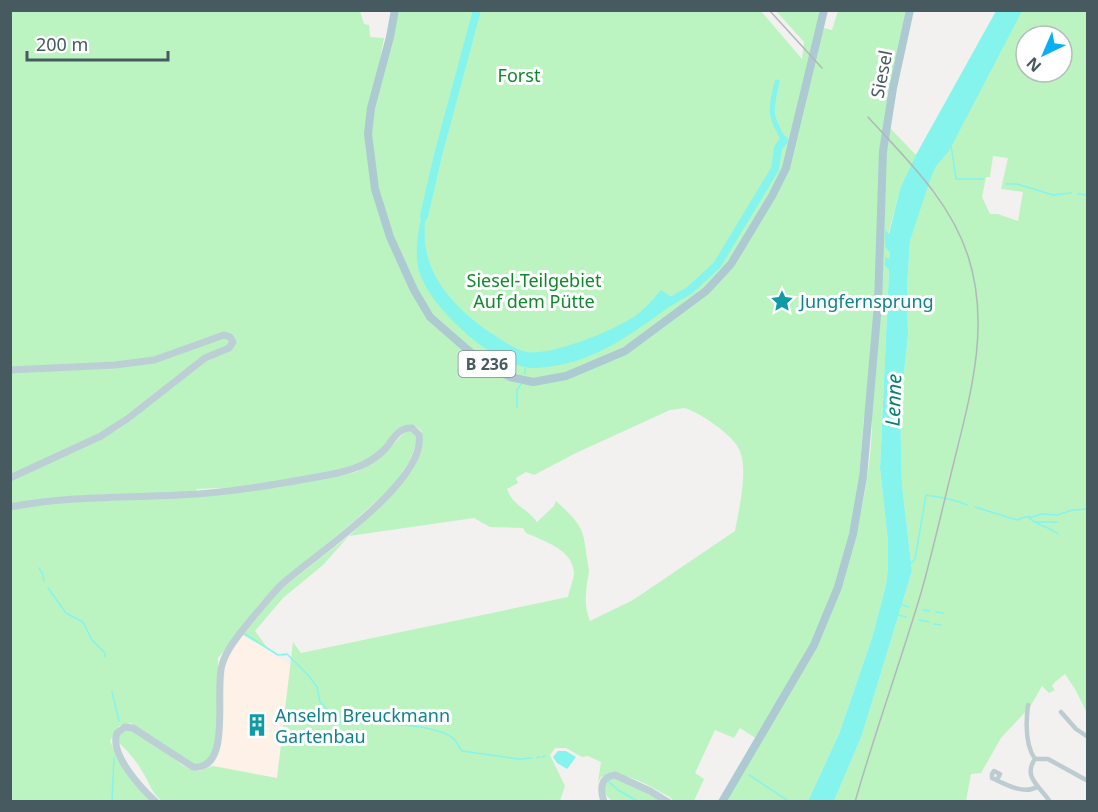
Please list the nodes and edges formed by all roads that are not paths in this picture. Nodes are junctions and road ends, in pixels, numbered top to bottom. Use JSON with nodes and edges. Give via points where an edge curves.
{"nodes":[{"id":1,"x":395,"y":10,"type":"edge"},
{"id":2,"x":824,"y":10,"type":"edge"},
{"id":3,"x":910,"y":10,"type":"edge"},
{"id":4,"x":10,"y":370,"type":"edge"},
{"id":5,"x":10,"y":478,"type":"edge"},
{"id":6,"x":10,"y":507,"type":"edge"},
{"id":7,"x":1028,"y":705,"type":"dead end"},
{"id":8,"x":1061,"y":712,"type":"dead end"},
{"id":9,"x":1088,"y":737,"type":"edge"},
{"id":10,"x":1035,"y":759,"type":"junction"},
{"id":11,"x":997,"y":780,"type":"dead end"},
{"id":12,"x":1088,"y":781,"type":"edge"},
{"id":13,"x":1037,"y":787,"type":"junction"},
{"id":14,"x":156,"y":801,"type":"edge"},
{"id":15,"x":604,"y":801,"type":"edge"},
{"id":16,"x":668,"y":801,"type":"edge"},
{"id":17,"x":722,"y":801,"type":"edge"},
{"id":18,"x":1050,"y":801,"type":"edge"}],
"edges":[{"from":1,"to":2,"type":"main road","number":"B 236","via":[[368,134],[375,189],[390,237],[430,318],[496,370],[533,382],[567,375],[626,351],[706,291],[731,264],[786,168]]},
{"from":3,"to":17,"type":"main road","name":"Siesel","via":[[884,143],[878,304],[863,477],[853,534],[838,587],[814,645]]},
{"from":4,"to":5,"type":"main road","via":[[115,365],[154,360],[224,335],[233,342],[192,368],[115,428]]},
{"from":6,"to":14,"type":"main road","via":[[63,499],[213,493],[328,475],[368,462],[402,429],[416,430],[420,441],[417,451],[396,487],[360,522],[280,587],[229,649],[222,665],[219,730],[210,762],[201,768],[193,767],[133,728],[125,727],[117,733],[115,745],[120,757]]},
{"from":7,"to":10,"type":"street","via":[[1028,736]]},
{"from":8,"to":9,"type":"street"},
{"from":10,"to":12,"type":"street","via":[[1048,759]]},
{"from":10,"to":13,"type":"street","via":[[1029,771]]},
{"from":11,"to":13,"type":"street","via":[[1025,790]]},
{"from":13,"to":18,"type":"street"},
{"from":15,"to":16,"type":"main road","via":[[602,783],[606,777],[615,775]]}]}
